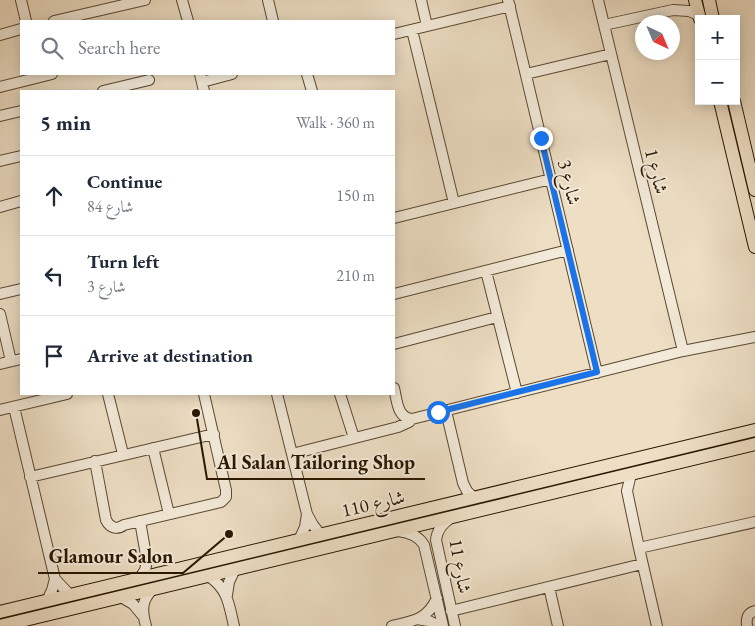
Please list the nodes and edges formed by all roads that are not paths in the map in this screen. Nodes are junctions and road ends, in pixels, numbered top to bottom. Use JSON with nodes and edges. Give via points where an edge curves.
{"nodes":[{"id":1,"x":21,"y":0,"type":"edge"},
{"id":2,"x":145,"y":0,"type":"edge"},
{"id":3,"x":182,"y":0,"type":"edge"},
{"id":4,"x":268,"y":0,"type":"edge"},
{"id":5,"x":421,"y":0,"type":"edge"},
{"id":6,"x":598,"y":0,"type":"edge"},
{"id":7,"x":688,"y":0,"type":"edge"},
{"id":8,"x":695,"y":0,"type":"edge"},
{"id":9,"x":709,"y":0,"type":"edge"},
{"id":10,"x":509,"y":3,"type":"edge"},
{"id":11,"x":673,"y":10,"type":"junction"},
{"id":12,"x":696,"y":15,"type":"edge"},
{"id":13,"x":699,"y":15,"type":"edge"},
{"id":14,"x":712,"y":15,"type":"edge"},
{"id":15,"x":26,"y":20,"type":"edge"},
{"id":16,"x":58,"y":20,"type":"edge"},
{"id":17,"x":188,"y":20,"type":"edge"},
{"id":18,"x":274,"y":20,"type":"edge"},
{"id":19,"x":604,"y":25,"type":"junction"},
{"id":20,"x":427,"y":26,"type":"junction"},
{"id":21,"x":20,"y":29,"type":"edge"},
{"id":22,"x":412,"y":30,"type":"junction"},
{"id":23,"x":395,"y":34,"type":"edge"},
{"id":24,"x":0,"y":35,"type":"edge"},
{"id":25,"x":611,"y":54,"type":"junction"},
{"id":26,"x":526,"y":74,"type":"junction"},
{"id":27,"x":39,"y":75,"type":"edge"},
{"id":28,"x":228,"y":75,"type":"edge"},
{"id":29,"x":307,"y":75,"type":"edge"},
{"id":30,"x":149,"y":77,"type":"edge"},
{"id":31,"x":202,"y":82,"type":"edge"},
{"id":32,"x":0,"y":87,"type":"edge"},
{"id":33,"x":106,"y":90,"type":"edge"},
{"id":34,"x":152,"y":90,"type":"edge"},
{"id":35,"x":312,"y":90,"type":"edge"},
{"id":36,"x":721,"y":105,"type":"edge"},
{"id":37,"x":735,"y":105,"type":"edge"},
{"id":38,"x":20,"y":111,"type":"edge"},
{"id":39,"x":0,"y":116,"type":"edge"},
{"id":40,"x":20,"y":156,"type":"edge"},
{"id":41,"x":0,"y":161,"type":"edge"},
{"id":42,"x":551,"y":179,"type":"junction"},
{"id":43,"x":755,"y":190,"type":"edge"},
{"id":44,"x":20,"y":201,"type":"edge"},
{"id":45,"x":454,"y":203,"type":"junction"},
{"id":46,"x":0,"y":207,"type":"edge"},
{"id":47,"x":395,"y":218,"type":"edge"},
{"id":48,"x":755,"y":247,"type":"edge"},
{"id":49,"x":568,"y":250,"type":"junction"},
{"id":50,"x":486,"y":271,"type":"junction"},
{"id":51,"x":20,"y":289,"type":"edge"},
{"id":52,"x":0,"y":294,"type":"edge"},
{"id":53,"x":395,"y":294,"type":"edge"},
{"id":54,"x":0,"y":314,"type":"edge"},
{"id":55,"x":497,"y":317,"type":"junction"},
{"id":56,"x":754,"y":336,"type":"edge"},
{"id":57,"x":395,"y":344,"type":"edge"},
{"id":58,"x":683,"y":351,"type":"junction"},
{"id":59,"x":16,"y":360,"type":"edge"},
{"id":60,"x":0,"y":364,"type":"edge"},
{"id":61,"x":597,"y":372,"type":"junction"},
{"id":62,"x":395,"y":392,"type":"edge"},
{"id":63,"x":517,"y":393,"type":"junction"},
{"id":64,"x":63,"y":395,"type":"edge"},
{"id":65,"x":108,"y":395,"type":"edge"},
{"id":66,"x":204,"y":395,"type":"edge"},
{"id":67,"x":278,"y":395,"type":"edge"},
{"id":68,"x":340,"y":395,"type":"edge"},
{"id":69,"x":14,"y":407,"type":"junction"},
{"id":70,"x":0,"y":410,"type":"edge"},
{"id":71,"x":446,"y":410,"type":"junction"},
{"id":72,"x":412,"y":419,"type":"junction"},
{"id":73,"x":755,"y":430,"type":"edge"},
{"id":74,"x":214,"y":434,"type":"junction"},
{"id":75,"x":354,"y":438,"type":"junction"},
{"id":76,"x":755,"y":444,"type":"edge"},
{"id":77,"x":153,"y":448,"type":"junction"},
{"id":78,"x":123,"y":454,"type":"junction"},
{"id":79,"x":292,"y":454,"type":"junction"},
{"id":80,"x":95,"y":461,"type":"junction"},
{"id":81,"x":630,"y":474,"type":"junction"},
{"id":82,"x":30,"y":477,"type":"junction"},
{"id":83,"x":614,"y":478,"type":"junction"},
{"id":84,"x":542,"y":482,"type":"junction"},
{"id":85,"x":463,"y":483,"type":"junction"},
{"id":86,"x":627,"y":491,"type":"junction"},
{"id":87,"x":474,"y":498,"type":"junction"},
{"id":88,"x":458,"y":502,"type":"junction"},
{"id":89,"x":500,"y":506,"type":"junction"},
{"id":90,"x":169,"y":514,"type":"junction"},
{"id":91,"x":307,"y":514,"type":"junction"},
{"id":92,"x":411,"y":514,"type":"junction"},
{"id":93,"x":451,"y":518,"type":"junction"},
{"id":94,"x":140,"y":521,"type":"junction"},
{"id":95,"x":755,"y":522,"type":"edge"},
{"id":96,"x":396,"y":531,"type":"junction"},
{"id":97,"x":321,"y":535,"type":"junction"},
{"id":98,"x":300,"y":540,"type":"junction"},
{"id":99,"x":639,"y":548,"type":"junction"},
{"id":100,"x":147,"y":560,"type":"junction"},
{"id":101,"x":642,"y":564,"type":"junction"},
{"id":102,"x":235,"y":569,"type":"junction"},
{"id":103,"x":160,"y":574,"type":"junction"},
{"id":104,"x":208,"y":576,"type":"junction"},
{"id":105,"x":140,"y":578,"type":"junction"},
{"id":106,"x":55,"y":579,"type":"junction"},
{"id":107,"x":549,"y":587,"type":"junction"},
{"id":108,"x":152,"y":590,"type":"junction"},
{"id":109,"x":227,"y":595,"type":"junction"},
{"id":110,"x":70,"y":596,"type":"junction"},
{"id":111,"x":121,"y":597,"type":"junction"},
{"id":112,"x":437,"y":598,"type":"junction"},
{"id":113,"x":47,"y":601,"type":"junction"},
{"id":114,"x":451,"y":611,"type":"junction"},
{"id":115,"x":755,"y":611,"type":"edge"},
{"id":116,"x":0,"y":612,"type":"edge"},
{"id":117,"x":417,"y":619,"type":"junction"},
{"id":118,"x":144,"y":621,"type":"edge"},
{"id":119,"x":0,"y":626,"type":"edge"},
{"id":120,"x":234,"y":626,"type":"edge"},
{"id":121,"x":392,"y":626,"type":"edge"},
{"id":122,"x":441,"y":626,"type":"edge"},
{"id":123,"x":455,"y":626,"type":"edge"},
{"id":124,"x":558,"y":626,"type":"edge"},
{"id":125,"x":657,"y":626,"type":"edge"},
{"id":126,"x":747,"y":626,"type":"edge"}],
"edges":[{"from":1,"to":15,"type":"street"},
{"from":2,"to":16,"type":"street"},
{"from":3,"to":17,"type":"street"},
{"from":4,"to":18,"type":"street"},
{"from":5,"to":20,"type":"street"},
{"from":6,"to":19,"type":"street","name":"شارع 1"},
{"from":7,"to":11,"type":"street"},
{"from":8,"to":13,"type":"main road"},
{"from":9,"to":14,"type":"main road"},
{"from":10,"to":20,"type":"street"},
{"from":10,"to":26,"type":"street","name":"شارع 3"},
{"from":11,"to":12,"type":"street"},
{"from":11,"to":19,"type":"street"},
{"from":19,"to":25,"type":"street","name":"شارع 1"},
{"from":20,"to":22,"type":"street"},
{"from":21,"to":24,"type":"street"},
{"from":22,"to":23,"type":"street"},
{"from":22,"to":45,"type":"street"},
{"from":25,"to":26,"type":"street"},
{"from":25,"to":58,"type":"street","name":"شارع 1"},
{"from":26,"to":42,"type":"street","name":"شارع 3"},
{"from":27,"to":32,"type":"street"},
{"from":28,"to":31,"type":"street"},
{"from":29,"to":35,"type":"street"},
{"from":30,"to":33,"type":"street"},
{"from":30,"to":34,"type":"street"},
{"from":36,"to":48,"type":"main road"},
{"from":37,"to":43,"type":"main road"},
{"from":38,"to":39,"type":"street"},
{"from":40,"to":41,"type":"street"},
{"from":42,"to":45,"type":"street"},
{"from":42,"to":49,"type":"street","name":"شارع 3"},
{"from":44,"to":46,"type":"street"},
{"from":45,"to":47,"type":"street"},
{"from":49,"to":50,"type":"street"},
{"from":49,"to":61,"type":"street","name":"شارع 3"},
{"from":50,"to":53,"type":"street"},
{"from":50,"to":55,"type":"street"},
{"from":51,"to":52,"type":"street"},
{"from":54,"to":59,"type":"street"},
{"from":55,"to":57,"type":"street"},
{"from":55,"to":63,"type":"street"},
{"from":56,"to":58,"type":"street"},
{"from":58,"to":61,"type":"street"},
{"from":59,"to":60,"type":"street"},
{"from":61,"to":63,"type":"street"},
{"from":62,"to":72,"type":"street","via":[[400,414]]},
{"from":63,"to":71,"type":"street"},
{"from":64,"to":69,"type":"street"},
{"from":65,"to":78,"type":"street"},
{"from":66,"to":74,"type":"street"},
{"from":67,"to":79,"type":"street"},
{"from":68,"to":75,"type":"street"},
{"from":69,"to":70,"type":"street"},
{"from":69,"to":82,"type":"street"},
{"from":71,"to":72,"type":"street"},
{"from":71,"to":85,"type":"street"},
{"from":72,"to":75,"type":"street","via":[[398,427]]},
{"from":73,"to":84,"type":"main road","name":"شارع 110"},
{"from":74,"to":77,"type":"street"},
{"from":74,"to":90,"type":"street","via":[[226,497],[221,502]]},
{"from":75,"to":79,"type":"street"},
{"from":76,"to":81,"type":"main road","name":"شارع 110"},
{"from":77,"to":78,"type":"street"},
{"from":77,"to":90,"type":"street"},
{"from":78,"to":80,"type":"street"},
{"from":79,"to":91,"type":"street"},
{"from":80,"to":82,"type":"street"},
{"from":80,"to":94,"type":"street","via":[[106,516],[118,525]]},
{"from":81,"to":83,"type":"main road","name":"شارع 110"},
{"from":81,"to":86,"type":"street"},
{"from":82,"to":106,"type":"street"},
{"from":83,"to":86,"type":"street"},
{"from":83,"to":89,"type":"main road","name":"شارع 110"},
{"from":84,"to":87,"type":"main road","name":"شارع 110"},
{"from":84,"to":89,"type":"main road","via":[[539,490],[504,500]]},
{"from":85,"to":87,"type":"street"},
{"from":85,"to":88,"type":"street"},
{"from":86,"to":99,"type":"street"},
{"from":87,"to":88,"type":"main road","name":"شارع 110"},
{"from":88,"to":92,"type":"main road","name":"شارع 110"},
{"from":89,"to":93,"type":"main road","name":"شارع 110"},
{"from":90,"to":94,"type":"street"},
{"from":91,"to":97,"type":"street"},
{"from":91,"to":98,"type":"street"},
{"from":92,"to":96,"type":"main road","via":[[407,520],[393,524]]},
{"from":92,"to":97,"type":"main road","name":"شارع 110"},
{"from":93,"to":96,"type":"main road","name":"شارع 110"},
{"from":93,"to":114,"type":"street","name":"شارع 11","via":[[440,528],[436,540]]},
{"from":94,"to":100,"type":"street"},
{"from":95,"to":99,"type":"street"},
{"from":96,"to":102,"type":"main road","name":"شارع 110"},
{"from":96,"to":112,"type":"street","name":"شارع 11","via":[[422,542]]},
{"from":97,"to":98,"type":"main road","name":"شارع 110"},
{"from":98,"to":103,"type":"main road","name":"شارع 110"},
{"from":99,"to":101,"type":"street"},
{"from":100,"to":103,"type":"street"},
{"from":100,"to":105,"type":"street"},
{"from":101,"to":107,"type":"street"},
{"from":101,"to":125,"type":"street"},
{"from":102,"to":104,"type":"main road","name":"شارع 110"},
{"from":102,"to":109,"type":"street"},
{"from":103,"to":105,"type":"main road","name":"شارع 110"},
{"from":104,"to":108,"type":"main road","name":"شارع 110"},
{"from":104,"to":109,"type":"street"},
{"from":105,"to":110,"type":"main road","name":"شارع 110"},
{"from":106,"to":110,"type":"street"},
{"from":106,"to":113,"type":"street"},
{"from":107,"to":114,"type":"street"},
{"from":107,"to":124,"type":"street"},
{"from":108,"to":111,"type":"main road","name":"شارع 110"},
{"from":108,"to":118,"type":"street","via":[[144,602]]},
{"from":109,"to":120,"type":"street"},
{"from":110,"to":113,"type":"main road","name":"شارع 110"},
{"from":111,"to":118,"type":"street","via":[[133,604]]},
{"from":111,"to":119,"type":"main road","name":"شارع 110"},
{"from":112,"to":117,"type":"street","via":[[429,611]]},
{"from":112,"to":122,"type":"street","name":"شارع 11"},
{"from":113,"to":116,"type":"main road","name":"شارع 110"},
{"from":114,"to":123,"type":"street","name":"شارع 11"},
{"from":115,"to":126,"type":"street","via":[[747,616]]},
{"from":117,"to":121,"type":"street"},
{"from":117,"to":122,"type":"street"}]}
